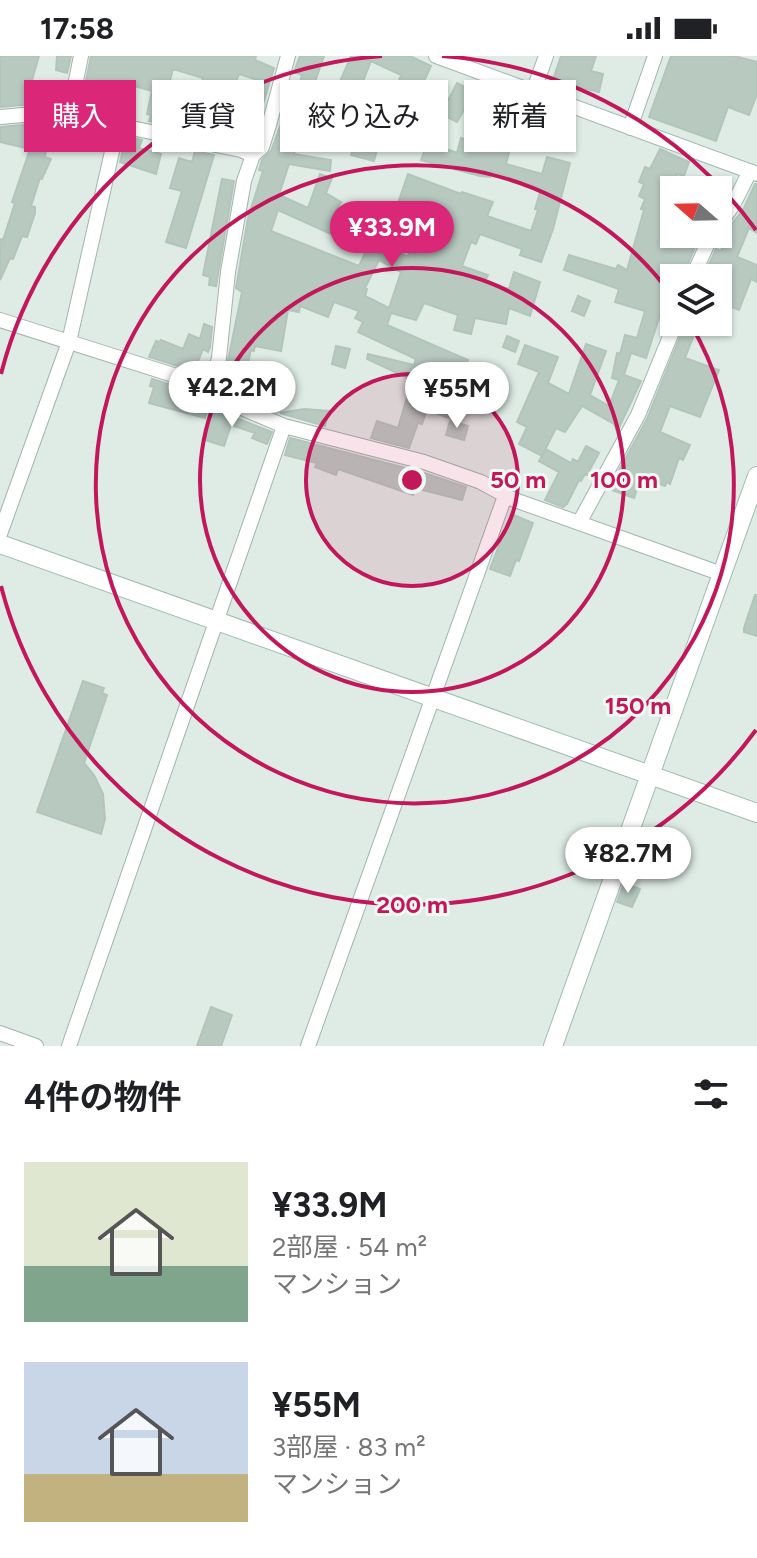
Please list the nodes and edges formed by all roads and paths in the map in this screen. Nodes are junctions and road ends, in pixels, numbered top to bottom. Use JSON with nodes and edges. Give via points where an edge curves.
{"nodes":[{"id":1,"x":81,"y":56,"type":"edge"},
{"id":2,"x":288,"y":56,"type":"edge"},
{"id":3,"x":436,"y":56,"type":"edge"},
{"id":4,"x":546,"y":56,"type":"edge"},
{"id":5,"x":655,"y":56,"type":"edge"},
{"id":6,"x":76,"y":80,"type":"edge"},
{"id":7,"x":501,"y":80,"type":"edge"},
{"id":8,"x":537,"y":80,"type":"edge"},
{"id":9,"x":576,"y":108,"type":"edge"},
{"id":10,"x":24,"y":115,"type":"edge"},
{"id":11,"x":0,"y":117,"type":"edge"},
{"id":12,"x":630,"y":128,"type":"junction"},
{"id":13,"x":136,"y":129,"type":"edge"},
{"id":14,"x":112,"y":152,"type":"edge"},
{"id":15,"x":253,"y":155,"type":"junction"},
{"id":16,"x":753,"y":172,"type":"edge"},
{"id":17,"x":732,"y":206,"type":"edge"},
{"id":18,"x":0,"y":320,"type":"edge"},
{"id":19,"x":670,"y":336,"type":"edge"},
{"id":20,"x":69,"y":342,"type":"junction"},
{"id":21,"x":211,"y":387,"type":"junction"},
{"id":22,"x":284,"y":426,"type":"junction"},
{"id":23,"x":757,"y":476,"type":"edge"},
{"id":24,"x":505,"y":496,"type":"junction"},
{"id":25,"x":579,"y":523,"type":"junction"},
{"id":26,"x":0,"y":534,"type":"edge"},
{"id":27,"x":0,"y":544,"type":"edge"},
{"id":28,"x":722,"y":574,"type":"junction"},
{"id":29,"x":215,"y":621,"type":"junction"},
{"id":30,"x":431,"y":698,"type":"junction"},
{"id":31,"x":649,"y":774,"type":"junction"},
{"id":32,"x":757,"y":813,"type":"edge"},
{"id":33,"x":0,"y":1033,"type":"edge"},
{"id":34,"x":36,"y":1046,"type":"edge"},
{"id":35,"x":69,"y":1046,"type":"edge"},
{"id":36,"x":308,"y":1046,"type":"edge"},
{"id":37,"x":553,"y":1046,"type":"edge"}],
"edges":[{"from":1,"to":6,"type":"street"},
{"from":2,"to":15,"type":"street","via":[[266,136]]},
{"from":3,"to":7,"type":"street"},
{"from":4,"to":8,"type":"street"},
{"from":5,"to":12,"type":"street"},
{"from":9,"to":12,"type":"street"},
{"from":10,"to":11,"type":"street"},
{"from":12,"to":16,"type":"street"},
{"from":13,"to":15,"type":"street"},
{"from":14,"to":20,"type":"street"},
{"from":15,"to":21,"type":"street","via":[[244,181]]},
{"from":16,"to":17,"type":"street"},
{"from":18,"to":20,"type":"street"},
{"from":19,"to":25,"type":"street","via":[[638,415]]},
{"from":20,"to":21,"type":"street"},
{"from":20,"to":26,"type":"street"},
{"from":21,"to":22,"type":"street","via":[[230,403]]},
{"from":22,"to":24,"type":"street","via":[[424,462]]},
{"from":22,"to":29,"type":"street"},
{"from":23,"to":28,"type":"street"},
{"from":24,"to":25,"type":"street"},
{"from":24,"to":30,"type":"street"},
{"from":25,"to":28,"type":"street"},
{"from":27,"to":29,"type":"street"},
{"from":28,"to":31,"type":"street"},
{"from":29,"to":30,"type":"street"},
{"from":29,"to":35,"type":"street"},
{"from":30,"to":31,"type":"street"},
{"from":30,"to":36,"type":"street"},
{"from":31,"to":32,"type":"street"},
{"from":31,"to":37,"type":"street"},
{"from":33,"to":34,"type":"street"}]}
